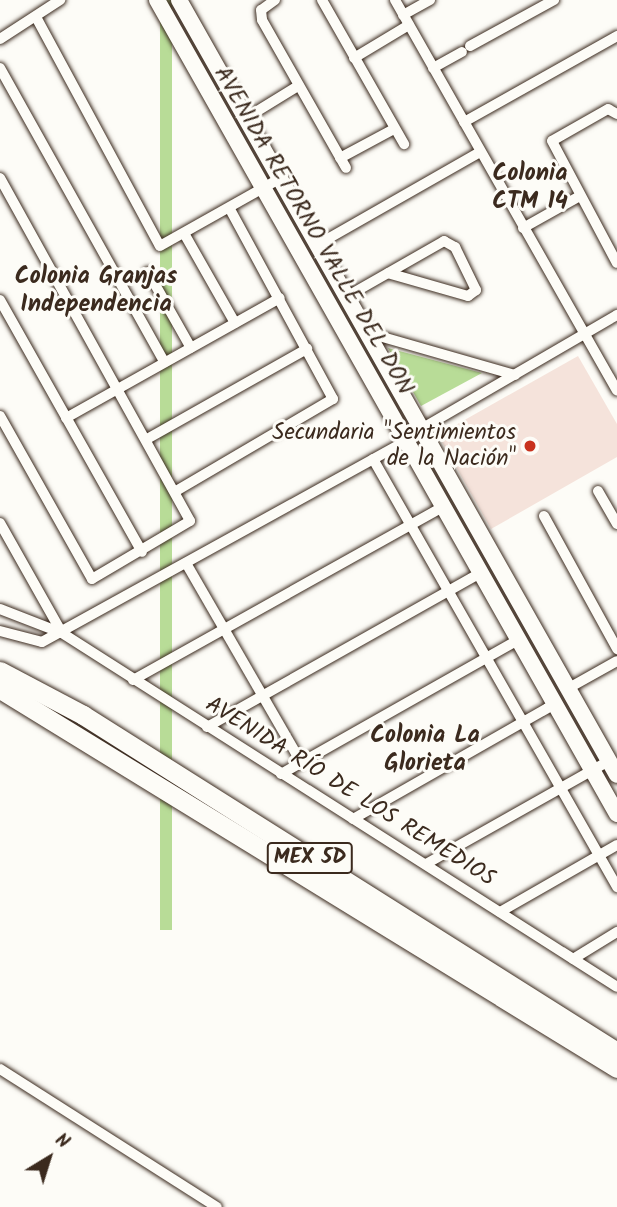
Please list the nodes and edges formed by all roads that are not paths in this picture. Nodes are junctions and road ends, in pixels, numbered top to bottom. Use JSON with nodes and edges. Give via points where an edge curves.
{"nodes":[{"id":1,"x":60,"y":0,"type":"edge"},
{"id":2,"x":157,"y":0,"type":"edge"},
{"id":3,"x":179,"y":0,"type":"edge"},
{"id":4,"x":275,"y":0,"type":"edge"},
{"id":5,"x":322,"y":0,"type":"edge"},
{"id":6,"x":395,"y":0,"type":"edge"},
{"id":7,"x":430,"y":0,"type":"edge"},
{"id":8,"x":554,"y":0,"type":"edge"},
{"id":9,"x":36,"y":17,"type":"junction"},
{"id":10,"x":406,"y":20,"type":"junction"},
{"id":11,"x":617,"y":36,"type":"edge"},
{"id":12,"x":0,"y":39,"type":"edge"},
{"id":13,"x":354,"y":58,"type":"junction"},
{"id":14,"x":0,"y":68,"type":"edge"},
{"id":15,"x":433,"y":68,"type":"junction"},
{"id":16,"x":298,"y":86,"type":"junction"},
{"id":17,"x":617,"y":114,"type":"edge"},
{"id":18,"x":246,"y":118,"type":"junction"},
{"id":19,"x":464,"y":122,"type":"junction"},
{"id":20,"x":394,"y":129,"type":"junction"},
{"id":21,"x":404,"y":144,"type":"dead end"},
{"id":22,"x":480,"y":152,"type":"junction"},
{"id":23,"x":0,"y":178,"type":"edge"},
{"id":24,"x":279,"y":178,"type":"junction"},
{"id":25,"x":264,"y":189,"type":"junction"},
{"id":26,"x":580,"y":195,"type":"junction"},
{"id":27,"x":230,"y":209,"type":"junction"},
{"id":28,"x":523,"y":228,"type":"junction"},
{"id":29,"x":185,"y":234,"type":"junction"},
{"id":30,"x":317,"y":245,"type":"junction"},
{"id":31,"x":613,"y":246,"type":"edge"},
{"id":32,"x":617,"y":263,"type":"edge"},
{"id":33,"x":148,"y":272,"type":"dead end"},
{"id":34,"x":388,"y":274,"type":"junction"},
{"id":35,"x":346,"y":297,"type":"junction"},
{"id":36,"x":280,"y":298,"type":"junction"},
{"id":37,"x":0,"y":300,"type":"edge"},
{"id":38,"x":617,"y":315,"type":"edge"},
{"id":39,"x":235,"y":323,"type":"junction"},
{"id":40,"x":365,"y":332,"type":"junction"},
{"id":41,"x":585,"y":333,"type":"junction"},
{"id":42,"x":191,"y":348,"type":"junction"},
{"id":43,"x":307,"y":349,"type":"junction"},
{"id":44,"x":164,"y":362,"type":"junction"},
{"id":45,"x":515,"y":375,"type":"junction"},
{"id":46,"x":118,"y":388,"type":"junction"},
{"id":47,"x":617,"y":390,"type":"edge"},
{"id":48,"x":0,"y":416,"type":"edge"},
{"id":49,"x":66,"y":418,"type":"junction"},
{"id":50,"x":421,"y":429,"type":"junction"},
{"id":51,"x":147,"y":439,"type":"junction"},
{"id":52,"x":406,"y":441,"type":"junction"},
{"id":53,"x":373,"y":459,"type":"junction"},
{"id":54,"x":176,"y":491,"type":"junction"},
{"id":55,"x":598,"y":491,"type":"dead end"},
{"id":56,"x":443,"y":507,"type":"junction"},
{"id":57,"x":544,"y":516,"type":"dead end"},
{"id":58,"x":0,"y":523,"type":"edge"},
{"id":59,"x":617,"y":524,"type":"edge"},
{"id":60,"x":411,"y":525,"type":"junction"},
{"id":61,"x":142,"y":552,"type":"junction"},
{"id":62,"x":186,"y":563,"type":"junction"},
{"id":63,"x":480,"y":572,"type":"junction"},
{"id":64,"x":448,"y":591,"type":"junction"},
{"id":65,"x":0,"y":610,"type":"edge"},
{"id":66,"x":226,"y":629,"type":"junction"},
{"id":67,"x":0,"y":631,"type":"edge"},
{"id":68,"x":62,"y":633,"type":"junction"},
{"id":69,"x":518,"y":640,"type":"junction"},
{"id":70,"x":617,"y":649,"type":"edge"},
{"id":71,"x":486,"y":657,"type":"junction"},
{"id":72,"x":617,"y":661,"type":"edge"},
{"id":73,"x":0,"y":671,"type":"edge"},
{"id":74,"x":133,"y":680,"type":"junction"},
{"id":75,"x":0,"y":688,"type":"edge"},
{"id":76,"x":567,"y":690,"type":"junction"},
{"id":77,"x":263,"y":696,"type":"junction"},
{"id":78,"x":555,"y":704,"type":"junction"},
{"id":79,"x":523,"y":721,"type":"junction"},
{"id":80,"x":207,"y":727,"type":"junction"},
{"id":81,"x":301,"y":762,"type":"junction"},
{"id":82,"x":613,"y":768,"type":"edge"},
{"id":83,"x":592,"y":770,"type":"junction"},
{"id":84,"x":281,"y":774,"type":"junction"},
{"id":85,"x":561,"y":788,"type":"junction"},
{"id":86,"x":617,"y":814,"type":"edge"},
{"id":87,"x":353,"y":819,"type":"junction"},
{"id":88,"x":617,"y":845,"type":"edge"},
{"id":89,"x":598,"y":855,"type":"junction"},
{"id":90,"x":426,"y":864,"type":"junction"},
{"id":91,"x":617,"y":887,"type":"edge"},
{"id":92,"x":500,"y":912,"type":"junction"},
{"id":93,"x":617,"y":932,"type":"edge"},
{"id":94,"x":573,"y":959,"type":"junction"},
{"id":95,"x":617,"y":987,"type":"edge"},
{"id":96,"x":617,"y":1052,"type":"edge"},
{"id":97,"x":617,"y":1068,"type":"edge"},
{"id":98,"x":0,"y":1069,"type":"edge"},
{"id":99,"x":217,"y":1207,"type":"edge"}],
"edges":[{"from":1,"to":9,"type":"street"},
{"from":2,"to":25,"type":"street","name":"AVENIDA RETORNO VALLE DEL DON"},
{"from":3,"to":18,"type":"street","name":"AVENIDA RETORNO VALLE DEL DON"},
{"from":4,"to":16,"type":"street","via":[[261,10],[262,20]]},
{"from":5,"to":13,"type":"street"},
{"from":6,"to":10,"type":"street"},
{"from":7,"to":10,"type":"street"},
{"from":8,"to":15,"type":"street"},
{"from":9,"to":12,"type":"street"},
{"from":9,"to":29,"type":"street","via":[[156,242],[164,246]]},
{"from":10,"to":13,"type":"street"},
{"from":10,"to":15,"type":"street"},
{"from":11,"to":19,"type":"street"},
{"from":13,"to":20,"type":"street"},
{"from":14,"to":44,"type":"street"},
{"from":15,"to":19,"type":"street"},
{"from":16,"to":18,"type":"street"},
{"from":16,"to":20,"type":"street","via":[[343,163]]},
{"from":17,"to":26,"type":"street","via":[[608,109],[552,141]]},
{"from":18,"to":24,"type":"street","name":"AVENIDA RETORNO VALLE DEL DON"},
{"from":19,"to":22,"type":"street"},
{"from":20,"to":21,"type":"street"},
{"from":22,"to":28,"type":"street"},
{"from":22,"to":30,"type":"street"},
{"from":23,"to":46,"type":"street"},
{"from":24,"to":25,"type":"street"},
{"from":24,"to":30,"type":"street","name":"AVENIDA RETORNO VALLE DEL DON"},
{"from":25,"to":27,"type":"street"},
{"from":25,"to":52,"type":"street","name":"AVENIDA RETORNO VALLE DEL DON"},
{"from":26,"to":28,"type":"street"},
{"from":26,"to":31,"type":"street"},
{"from":27,"to":29,"type":"street"},
{"from":27,"to":36,"type":"street"},
{"from":28,"to":41,"type":"street"},
{"from":29,"to":39,"type":"street"},
{"from":30,"to":35,"type":"street","name":"AVENIDA RETORNO VALLE DEL DON"},
{"from":31,"to":32,"type":"street"},
{"from":33,"to":42,"type":"street"},
{"from":34,"to":34,"type":"street","via":[[448,242],[476,290],[468,296]]},
{"from":34,"to":35,"type":"street"},
{"from":35,"to":40,"type":"street","name":"AVENIDA RETORNO VALLE DEL DON"},
{"from":36,"to":39,"type":"street"},
{"from":36,"to":43,"type":"street"},
{"from":37,"to":49,"type":"street"},
{"from":38,"to":41,"type":"street"},
{"from":39,"to":42,"type":"street"},
{"from":40,"to":45,"type":"street"},
{"from":40,"to":50,"type":"street","name":"AVENIDA RETORNO VALLE DEL DON"},
{"from":41,"to":45,"type":"street"},
{"from":41,"to":47,"type":"street"},
{"from":42,"to":44,"type":"street"},
{"from":43,"to":51,"type":"street"},
{"from":43,"to":54,"type":"street","via":[[332,402]]},
{"from":44,"to":46,"type":"street"},
{"from":45,"to":50,"type":"street"},
{"from":46,"to":49,"type":"street"},
{"from":46,"to":51,"type":"street"},
{"from":48,"to":61,"type":"street","via":[[89,576]]},
{"from":49,"to":61,"type":"street"},
{"from":50,"to":76,"type":"street","name":"AVENIDA RETORNO VALLE DEL DON"},
{"from":51,"to":54,"type":"street"},
{"from":52,"to":53,"type":"street"},
{"from":52,"to":56,"type":"street","name":"AVENIDA RETORNO VALLE DEL DON"},
{"from":53,"to":60,"type":"street"},
{"from":53,"to":62,"type":"street"},
{"from":54,"to":61,"type":"street","via":[[190,521]]},
{"from":55,"to":59,"type":"street"},
{"from":56,"to":60,"type":"street"},
{"from":56,"to":63,"type":"street","name":"AVENIDA RETORNO VALLE DEL DON"},
{"from":57,"to":70,"type":"street"},
{"from":58,"to":68,"type":"street"},
{"from":60,"to":64,"type":"street"},
{"from":60,"to":66,"type":"street"},
{"from":62,"to":66,"type":"street"},
{"from":62,"to":68,"type":"street"},
{"from":63,"to":64,"type":"street"},
{"from":63,"to":69,"type":"street","name":"AVENIDA RETORNO VALLE DEL DON"},
{"from":64,"to":71,"type":"street"},
{"from":64,"to":77,"type":"street"},
{"from":65,"to":68,"type":"street"},
{"from":66,"to":74,"type":"street"},
{"from":66,"to":77,"type":"street"},
{"from":67,"to":68,"type":"street","via":[[33,643]]},
{"from":68,"to":74,"type":"street","name":"AVENIDA RÍO DE LOS REMEDIOS"},
{"from":69,"to":71,"type":"street"},
{"from":69,"to":78,"type":"street","name":"AVENIDA RETORNO VALLE DEL DON"},
{"from":71,"to":79,"type":"street"},
{"from":71,"to":81,"type":"street"},
{"from":72,"to":76,"type":"street"},
{"from":73,"to":96,"type":"highway","number":"MEX 5D","via":[[83,715]]},
{"from":74,"to":80,"type":"street","name":"AVENIDA RÍO DE LOS REMEDIOS"},
{"from":75,"to":97,"type":"highway","number":"MEX 5D"},
{"from":76,"to":82,"type":"street","name":"AVENIDA RETORNO VALLE DEL DON"},
{"from":77,"to":80,"type":"street"},
{"from":77,"to":81,"type":"street"},
{"from":78,"to":79,"type":"street"},
{"from":78,"to":83,"type":"street","name":"AVENIDA RETORNO VALLE DEL DON"},
{"from":79,"to":85,"type":"street"},
{"from":79,"to":87,"type":"street"},
{"from":80,"to":84,"type":"street","name":"AVENIDA RÍO DE LOS REMEDIOS"},
{"from":81,"to":84,"type":"street"},
{"from":82,"to":83,"type":"street"},
{"from":83,"to":85,"type":"street"},
{"from":83,"to":86,"type":"street","name":"AVENIDA RETORNO VALLE DEL DON"},
{"from":84,"to":87,"type":"street","name":"AVENIDA RÍO DE LOS REMEDIOS"},
{"from":85,"to":89,"type":"street"},
{"from":85,"to":90,"type":"street"},
{"from":87,"to":90,"type":"street","name":"AVENIDA RÍO DE LOS REMEDIOS"},
{"from":88,"to":89,"type":"street"},
{"from":89,"to":91,"type":"street"},
{"from":89,"to":92,"type":"street"},
{"from":90,"to":92,"type":"street","name":"AVENIDA RÍO DE LOS REMEDIOS"},
{"from":92,"to":94,"type":"street","name":"AVENIDA RÍO DE LOS REMEDIOS"},
{"from":93,"to":94,"type":"street"},
{"from":94,"to":95,"type":"street","name":"AVENIDA RÍO DE LOS REMEDIOS"},
{"from":98,"to":99,"type":"street"}]}
